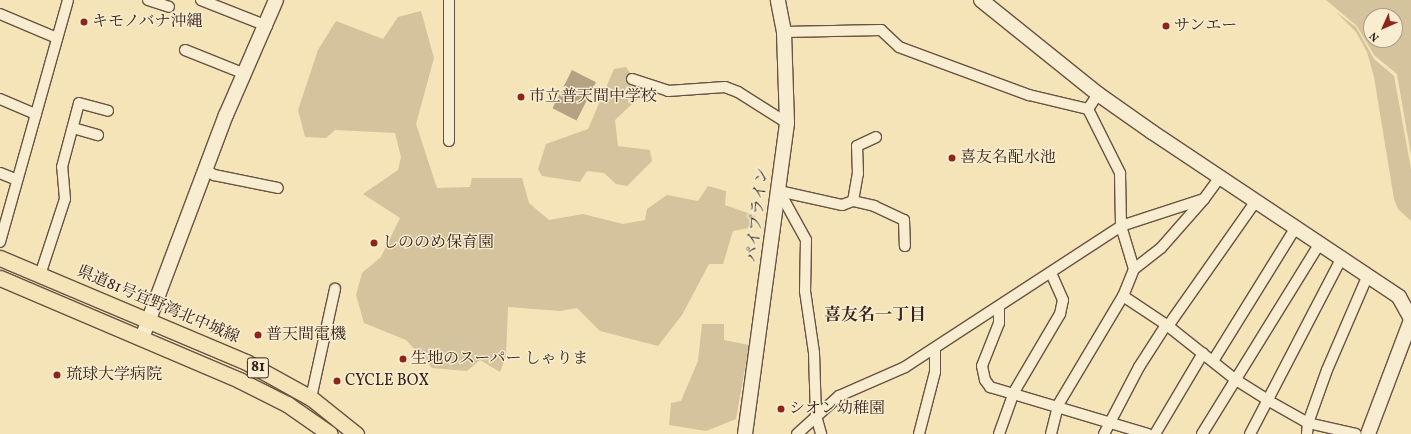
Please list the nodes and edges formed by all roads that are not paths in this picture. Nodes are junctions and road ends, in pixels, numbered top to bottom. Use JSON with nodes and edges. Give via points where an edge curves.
{"nodes":[{"id":1,"x":68,"y":0,"type":"edge"},
{"id":2,"x":148,"y":0,"type":"edge"},
{"id":3,"x":201,"y":0,"type":"edge"},
{"id":4,"x":276,"y":0,"type":"edge"},
{"id":5,"x":449,"y":0,"type":"edge"},
{"id":6,"x":778,"y":0,"type":"edge"},
{"id":7,"x":981,"y":0,"type":"edge"},
{"id":8,"x":168,"y":7,"type":"dead end"},
{"id":9,"x":0,"y":14,"type":"edge"},
{"id":10,"x":267,"y":26,"type":"junction"},
{"id":11,"x":784,"y":32,"type":"junction"},
{"id":12,"x":57,"y":38,"type":"junction"},
{"id":13,"x":185,"y":50,"type":"dead end"},
{"id":14,"x":245,"y":74,"type":"junction"},
{"id":15,"x":632,"y":78,"type":"dead end"},
{"id":16,"x":1098,"y":94,"type":"junction"},
{"id":17,"x":0,"y":99,"type":"edge"},
{"id":18,"x":1088,"y":109,"type":"junction"},
{"id":19,"x":108,"y":111,"type":"dead end"},
{"id":20,"x":36,"y":114,"type":"junction"},
{"id":21,"x":787,"y":123,"type":"junction"},
{"id":22,"x":73,"y":128,"type":"junction"},
{"id":23,"x":98,"y":135,"type":"dead end"},
{"id":24,"x":876,"y":136,"type":"dead end"},
{"id":25,"x":449,"y":141,"type":"dead end"},
{"id":26,"x":205,"y":169,"type":"junction"},
{"id":27,"x":0,"y":173,"type":"edge"},
{"id":28,"x":1219,"y":178,"type":"junction"},
{"id":29,"x":17,"y":180,"type":"junction"},
{"id":30,"x":278,"y":188,"type":"dead end"},
{"id":31,"x":779,"y":191,"type":"junction"},
{"id":32,"x":1204,"y":199,"type":"junction"},
{"id":33,"x":854,"y":201,"type":"junction"},
{"id":34,"x":1256,"y":201,"type":"junction"},
{"id":35,"x":1121,"y":226,"type":"junction"},
{"id":36,"x":1296,"y":227,"type":"junction"},
{"id":37,"x":0,"y":242,"type":"edge"},
{"id":38,"x":1320,"y":243,"type":"junction"},
{"id":39,"x":905,"y":246,"type":"dead end"},
{"id":40,"x":1342,"y":257,"type":"junction"},
{"id":41,"x":0,"y":258,"type":"edge"},
{"id":42,"x":1134,"y":269,"type":"junction"},
{"id":43,"x":1051,"y":273,"type":"junction"},
{"id":44,"x":40,"y":275,"type":"junction"},
{"id":45,"x":1368,"y":275,"type":"junction"},
{"id":46,"x":0,"y":278,"type":"edge"},
{"id":47,"x":335,"y":289,"type":"dead end"},
{"id":48,"x":1123,"y":296,"type":"junction"},
{"id":49,"x":999,"y":307,"type":"junction"},
{"id":50,"x":150,"y":320,"type":"junction"},
{"id":51,"x":1411,"y":320,"type":"edge"},
{"id":52,"x":1167,"y":326,"type":"junction"},
{"id":53,"x":142,"y":338,"type":"junction"},
{"id":54,"x":935,"y":348,"type":"junction"},
{"id":55,"x":1203,"y":353,"type":"junction"},
{"id":56,"x":1212,"y":361,"type":"junction"},
{"id":57,"x":1236,"y":380,"type":"junction"},
{"id":58,"x":1014,"y":392,"type":"junction"},
{"id":59,"x":311,"y":398,"type":"junction"},
{"id":60,"x":1269,"y":401,"type":"junction"},
{"id":61,"x":1058,"y":405,"type":"junction"},
{"id":62,"x":816,"y":416,"type":"junction"},
{"id":63,"x":1109,"y":421,"type":"junction"},
{"id":64,"x":1308,"y":423,"type":"junction"},
{"id":65,"x":330,"y":434,"type":"edge"},
{"id":66,"x":356,"y":434,"type":"edge"},
{"id":67,"x":745,"y":434,"type":"edge"},
{"id":68,"x":796,"y":434,"type":"edge"},
{"id":69,"x":821,"y":434,"type":"edge"},
{"id":70,"x":920,"y":434,"type":"edge"},
{"id":71,"x":999,"y":434,"type":"edge"},
{"id":72,"x":1051,"y":434,"type":"edge"},
{"id":73,"x":1104,"y":434,"type":"edge"},
{"id":74,"x":1148,"y":434,"type":"edge"},
{"id":75,"x":1155,"y":434,"type":"edge"},
{"id":76,"x":1202,"y":434,"type":"edge"},
{"id":77,"x":1250,"y":434,"type":"edge"},
{"id":78,"x":1306,"y":434,"type":"edge"},
{"id":79,"x":1356,"y":434,"type":"edge"},
{"id":80,"x":1368,"y":434,"type":"edge"}],
"edges":[{"from":1,"to":12,"type":"street"},
{"from":2,"to":8,"type":"street"},
{"from":3,"to":10,"type":"street"},
{"from":4,"to":10,"type":"street"},
{"from":5,"to":25,"type":"street"},
{"from":6,"to":11,"type":"street","name":"パイプライン"},
{"from":7,"to":16,"type":"street"},
{"from":9,"to":12,"type":"street"},
{"from":10,"to":14,"type":"street"},
{"from":11,"to":18,"type":"street","via":[[881,30],[899,47],[943,64],[1028,95]]},
{"from":11,"to":21,"type":"street","name":"パイプライン"},
{"from":12,"to":20,"type":"street"},
{"from":13,"to":14,"type":"street"},
{"from":14,"to":26,"type":"street"},
{"from":15,"to":21,"type":"street","via":[[668,90],[724,87],[738,92]]},
{"from":16,"to":18,"type":"street"},
{"from":16,"to":28,"type":"street"},
{"from":17,"to":20,"type":"street"},
{"from":18,"to":35,"type":"street","via":[[1120,173]]},
{"from":19,"to":22,"type":"street","via":[[79,103]]},
{"from":20,"to":29,"type":"street"},
{"from":21,"to":31,"type":"street","name":"パイプライン"},
{"from":22,"to":23,"type":"street"},
{"from":22,"to":44,"type":"street","via":[[62,167],[65,199]]},
{"from":24,"to":33,"type":"street","via":[[857,146],[858,174]]},
{"from":26,"to":30,"type":"street","via":[[214,175]]},
{"from":26,"to":50,"type":"street"},
{"from":27,"to":29,"type":"street"},
{"from":28,"to":32,"type":"street"},
{"from":28,"to":34,"type":"street"},
{"from":29,"to":37,"type":"street"},
{"from":31,"to":33,"type":"street","via":[[842,205]]},
{"from":31,"to":62,"type":"street","via":[[806,240],[805,291],[814,353]]},
{"from":31,"to":67,"type":"street","name":"パイプライン"},
{"from":32,"to":35,"type":"street"},
{"from":32,"to":42,"type":"street","via":[[1161,248]]},
{"from":33,"to":39,"type":"street","via":[[874,206],[904,220]]},
{"from":34,"to":36,"type":"street"},
{"from":34,"to":52,"type":"street"},
{"from":35,"to":42,"type":"street"},
{"from":35,"to":43,"type":"street"},
{"from":36,"to":38,"type":"street"},
{"from":36,"to":56,"type":"street"},
{"from":38,"to":40,"type":"street"},
{"from":38,"to":57,"type":"street"},
{"from":40,"to":45,"type":"street"},
{"from":40,"to":60,"type":"street"},
{"from":41,"to":44,"type":"main road","name":"県道81号宜野湾北中城線","number":"81"},
{"from":42,"to":48,"type":"street"},
{"from":43,"to":49,"type":"street"},
{"from":43,"to":58,"type":"street","via":[[1063,300],[1060,314]]},
{"from":44,"to":50,"type":"main road","name":"県道81号宜野湾北中城線","number":"81"},
{"from":45,"to":51,"type":"street","via":[[1399,297]]},
{"from":45,"to":64,"type":"street"},
{"from":46,"to":53,"type":"main road","number":"81"},
{"from":47,"to":59,"type":"street"},
{"from":48,"to":52,"type":"street"},
{"from":48,"to":61,"type":"street"},
{"from":49,"to":54,"type":"street"},
{"from":49,"to":58,"type":"street","via":[[999,323],[982,366],[985,380],[990,387]]},
{"from":50,"to":53,"type":"street"},
{"from":50,"to":59,"type":"main road","name":"県道81号宜野湾北中城線","number":"81","via":[[240,359]]},
{"from":51,"to":80,"type":"street"},
{"from":52,"to":55,"type":"street"},
{"from":52,"to":63,"type":"street"},
{"from":53,"to":65,"type":"main road","number":"81","via":[[287,404]]},
{"from":54,"to":62,"type":"street","via":[[905,367],[839,396]]},
{"from":54,"to":70,"type":"street","via":[[935,372]]},
{"from":55,"to":56,"type":"street"},
{"from":55,"to":75,"type":"street"},
{"from":56,"to":57,"type":"street"},
{"from":57,"to":60,"type":"street"},
{"from":57,"to":76,"type":"street"},
{"from":58,"to":61,"type":"street"},
{"from":58,"to":71,"type":"street"},
{"from":59,"to":66,"type":"main road","name":"県道81号宜野湾北中城線","number":"81"},
{"from":60,"to":64,"type":"street"},
{"from":60,"to":77,"type":"street"},
{"from":61,"to":63,"type":"street"},
{"from":61,"to":72,"type":"street"},
{"from":62,"to":68,"type":"street"},
{"from":62,"to":69,"type":"street"},
{"from":63,"to":73,"type":"street"},
{"from":63,"to":74,"type":"street"},
{"from":64,"to":78,"type":"street"},
{"from":64,"to":79,"type":"street"}]}
